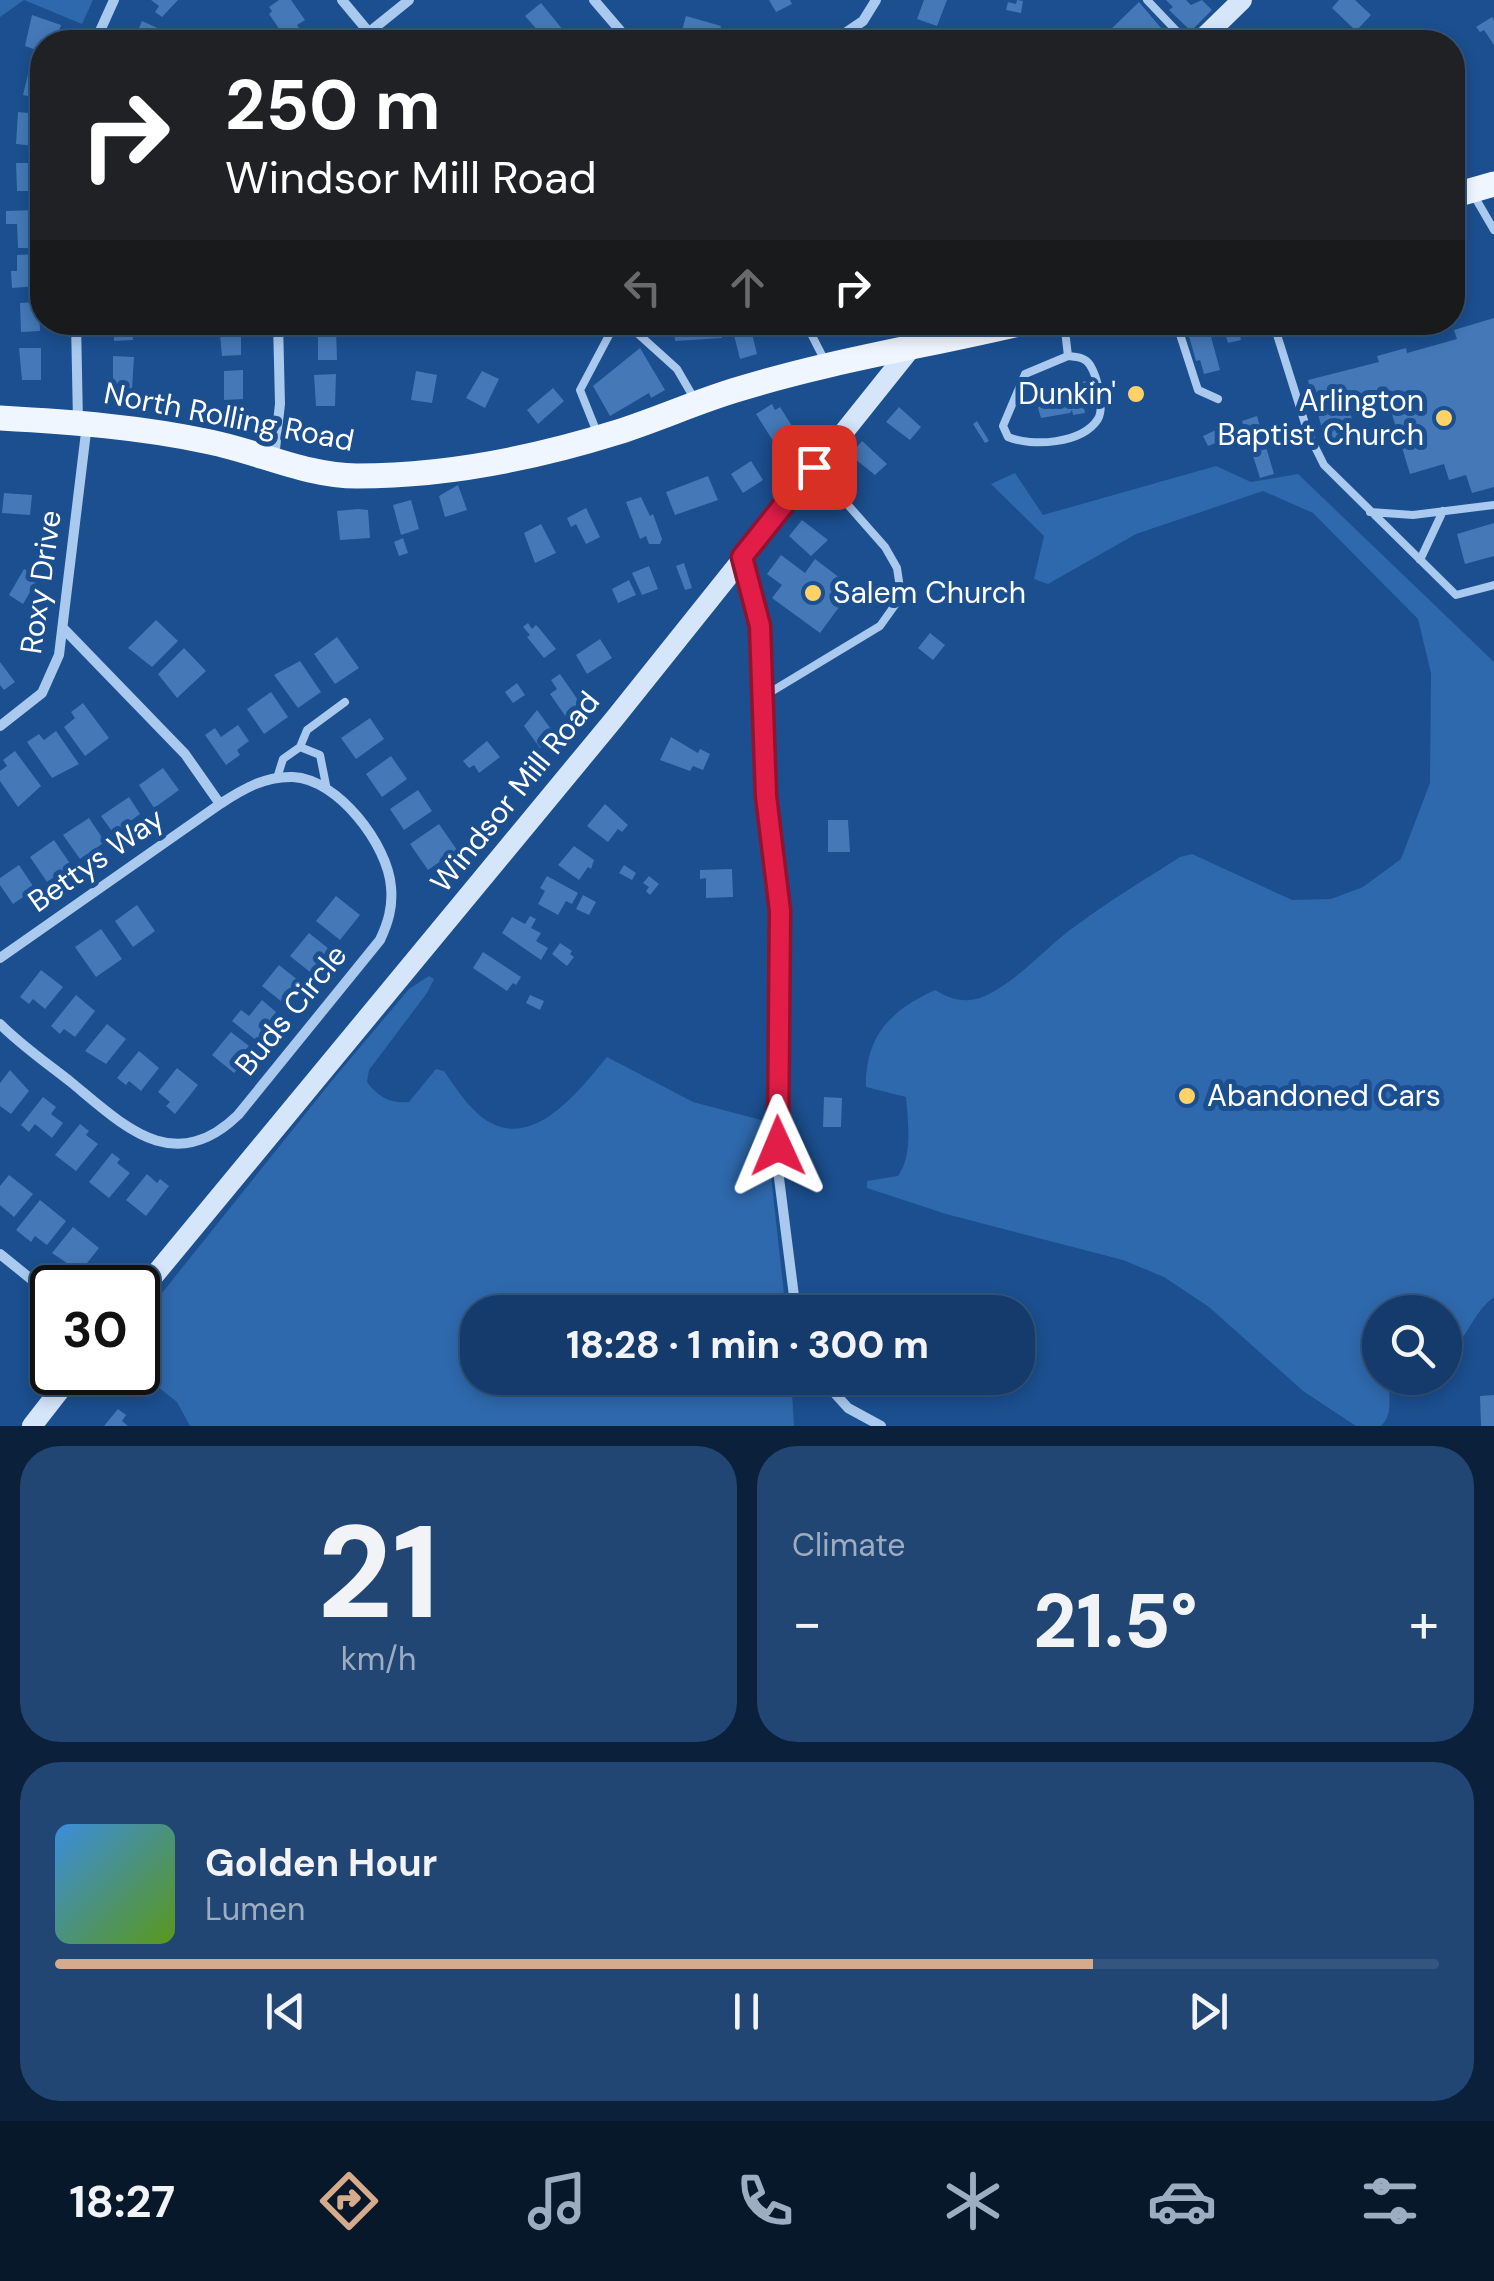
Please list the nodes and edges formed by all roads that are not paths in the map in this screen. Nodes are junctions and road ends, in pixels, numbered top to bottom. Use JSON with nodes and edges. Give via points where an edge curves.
{"nodes":[{"id":1,"x":114,"y":0,"type":"edge"},
{"id":2,"x":342,"y":0,"type":"edge"},
{"id":3,"x":409,"y":0,"type":"edge"},
{"id":4,"x":594,"y":0,"type":"edge"},
{"id":5,"x":876,"y":0,"type":"edge"},
{"id":6,"x":1147,"y":0,"type":"edge"},
{"id":7,"x":1242,"y":0,"type":"edge"},
{"id":8,"x":100,"y":30,"type":"edge"},
{"id":9,"x":366,"y":30,"type":"edge"},
{"id":10,"x":371,"y":30,"type":"edge"},
{"id":11,"x":620,"y":30,"type":"edge"},
{"id":12,"x":850,"y":30,"type":"edge"},
{"id":13,"x":1176,"y":30,"type":"edge"},
{"id":14,"x":1212,"y":30,"type":"edge"},
{"id":15,"x":1473,"y":190,"type":"edge"},
{"id":16,"x":1491,"y":227,"type":"edge"},
{"id":17,"x":77,"y":335,"type":"edge"},
{"id":18,"x":278,"y":335,"type":"edge"},
{"id":19,"x":609,"y":335,"type":"edge"},
{"id":20,"x":640,"y":335,"type":"edge"},
{"id":21,"x":812,"y":335,"type":"edge"},
{"id":22,"x":920,"y":335,"type":"edge"},
{"id":23,"x":967,"y":335,"type":"edge"},
{"id":24,"x":1066,"y":335,"type":"edge"},
{"id":25,"x":1180,"y":335,"type":"edge"},
{"id":26,"x":1277,"y":335,"type":"edge"},
{"id":27,"x":908,"y":349,"type":"junction"},
{"id":28,"x":1068,"y":356,"type":"junction"},
{"id":29,"x":828,"y":366,"type":"junction"},
{"id":30,"x":1218,"y":399,"type":"dead end"},
{"id":31,"x":697,"y":404,"type":"junction"},
{"id":32,"x":0,"y":418,"type":"edge"},
{"id":33,"x":82,"y":423,"type":"junction"},
{"id":34,"x":599,"y":437,"type":"junction"},
{"id":35,"x":274,"y":459,"type":"junction"},
{"id":36,"x":814,"y":467,"type":"junction"},
{"id":37,"x":1494,"y":505,"type":"edge"},
{"id":38,"x":1442,"y":511,"type":"junction"},
{"id":39,"x":1370,"y":512,"type":"junction"},
{"id":40,"x":742,"y":557,"type":"junction"},
{"id":41,"x":1420,"y":560,"type":"junction"},
{"id":42,"x":1494,"y":585,"type":"edge"},
{"id":43,"x":63,"y":628,"type":"junction"},
{"id":44,"x":764,"y":696,"type":"junction"},
{"id":45,"x":345,"y":702,"type":"dead end"},
{"id":46,"x":0,"y":726,"type":"edge"},
{"id":47,"x":300,"y":746,"type":"junction"},
{"id":48,"x":276,"y":778,"type":"junction"},
{"id":49,"x":326,"y":785,"type":"junction"},
{"id":50,"x":220,"y":804,"type":"junction"},
{"id":51,"x":0,"y":958,"type":"edge"},
{"id":52,"x":0,"y":1024,"type":"edge"},
{"id":53,"x":0,"y":1254,"type":"edge"},
{"id":54,"x":160,"y":1268,"type":"edge"},
{"id":55,"x":30,"y":1278,"type":"edge"},
{"id":56,"x":794,"y":1295,"type":"edge"},
{"id":57,"x":56,"y":1395,"type":"edge"},
{"id":58,"x":837,"y":1395,"type":"edge"},
{"id":59,"x":32,"y":1426,"type":"edge"},
{"id":60,"x":882,"y":1426,"type":"edge"}],
"edges":[{"from":1,"to":8,"type":"street"},
{"from":2,"to":9,"type":"street"},
{"from":3,"to":10,"type":"street"},
{"from":4,"to":11,"type":"street"},
{"from":5,"to":12,"type":"street"},
{"from":6,"to":13,"type":"lane"},
{"from":7,"to":14,"type":"main road"},
{"from":15,"to":16,"type":"lane"},
{"from":17,"to":33,"type":"street","name":"Roxy Drive"},
{"from":18,"to":35,"type":"street"},
{"from":19,"to":34,"type":"lane","via":[[580,390]]},
{"from":20,"to":31,"type":"lane","via":[[677,368]]},
{"from":21,"to":29,"type":"lane"},
{"from":22,"to":27,"type":"main road","name":"Windsor Mill Road"},
{"from":23,"to":27,"type":"main road","name":"North Rolling Road"},
{"from":24,"to":28,"type":"lane"},
{"from":25,"to":30,"type":"lane","via":[[1198,390]]},
{"from":26,"to":39,"type":"lane","via":[[1315,451]]},
{"from":27,"to":29,"type":"main road","name":"North Rolling Road"},
{"from":27,"to":36,"type":"main road","name":"Windsor Mill Road"},
{"from":28,"to":28,"type":"lane","via":[[1025,374],[1003,426],[1008,437],[1059,440],[1098,419],[1090,364]]},
{"from":29,"to":31,"type":"main road","name":"North Rolling Road"},
{"from":31,"to":34,"type":"main road","name":"North Rolling Road"},
{"from":32,"to":33,"type":"main road","name":"North Rolling Road"},
{"from":33,"to":35,"type":"main road","name":"North Rolling Road","via":[[172,434]]},
{"from":33,"to":43,"type":"street","name":"Roxy Drive"},
{"from":34,"to":35,"type":"main road","name":"North Rolling Road","via":[[396,475],[352,476]]},
{"from":36,"to":40,"type":"main road","name":"Windsor Mill Road"},
{"from":36,"to":44,"type":"lane","via":[[886,547],[900,588],[880,626]]},
{"from":37,"to":38,"type":"lane"},
{"from":38,"to":39,"type":"lane"},
{"from":38,"to":41,"type":"lane"},
{"from":39,"to":41,"type":"lane"},
{"from":40,"to":44,"type":"street","via":[[760,626]]},
{"from":40,"to":54,"type":"main road","name":"Windsor Mill Road"},
{"from":41,"to":42,"type":"lane","via":[[1456,595]]},
{"from":43,"to":46,"type":"street","name":"Roxy Drive","via":[[42,693]]},
{"from":43,"to":50,"type":"street","via":[[184,754]]},
{"from":44,"to":56,"type":"street","via":[[766,796],[780,911],[778,1170]]},
{"from":45,"to":47,"type":"lane","via":[[308,730]]},
{"from":47,"to":48,"type":"lane","via":[[283,759]]},
{"from":47,"to":49,"type":"lane","via":[[320,755]]},
{"from":48,"to":49,"type":"street"},
{"from":48,"to":50,"type":"street"},
{"from":49,"to":52,"type":"street","name":"Buds Circle","via":[[387,865],[388,923],[224,1128],[198,1141],[146,1139]]},
{"from":50,"to":51,"type":"street","name":"Bettys Way"},
{"from":53,"to":55,"type":"street"},
{"from":57,"to":59,"type":"main road"},
{"from":58,"to":60,"type":"street"}]}
